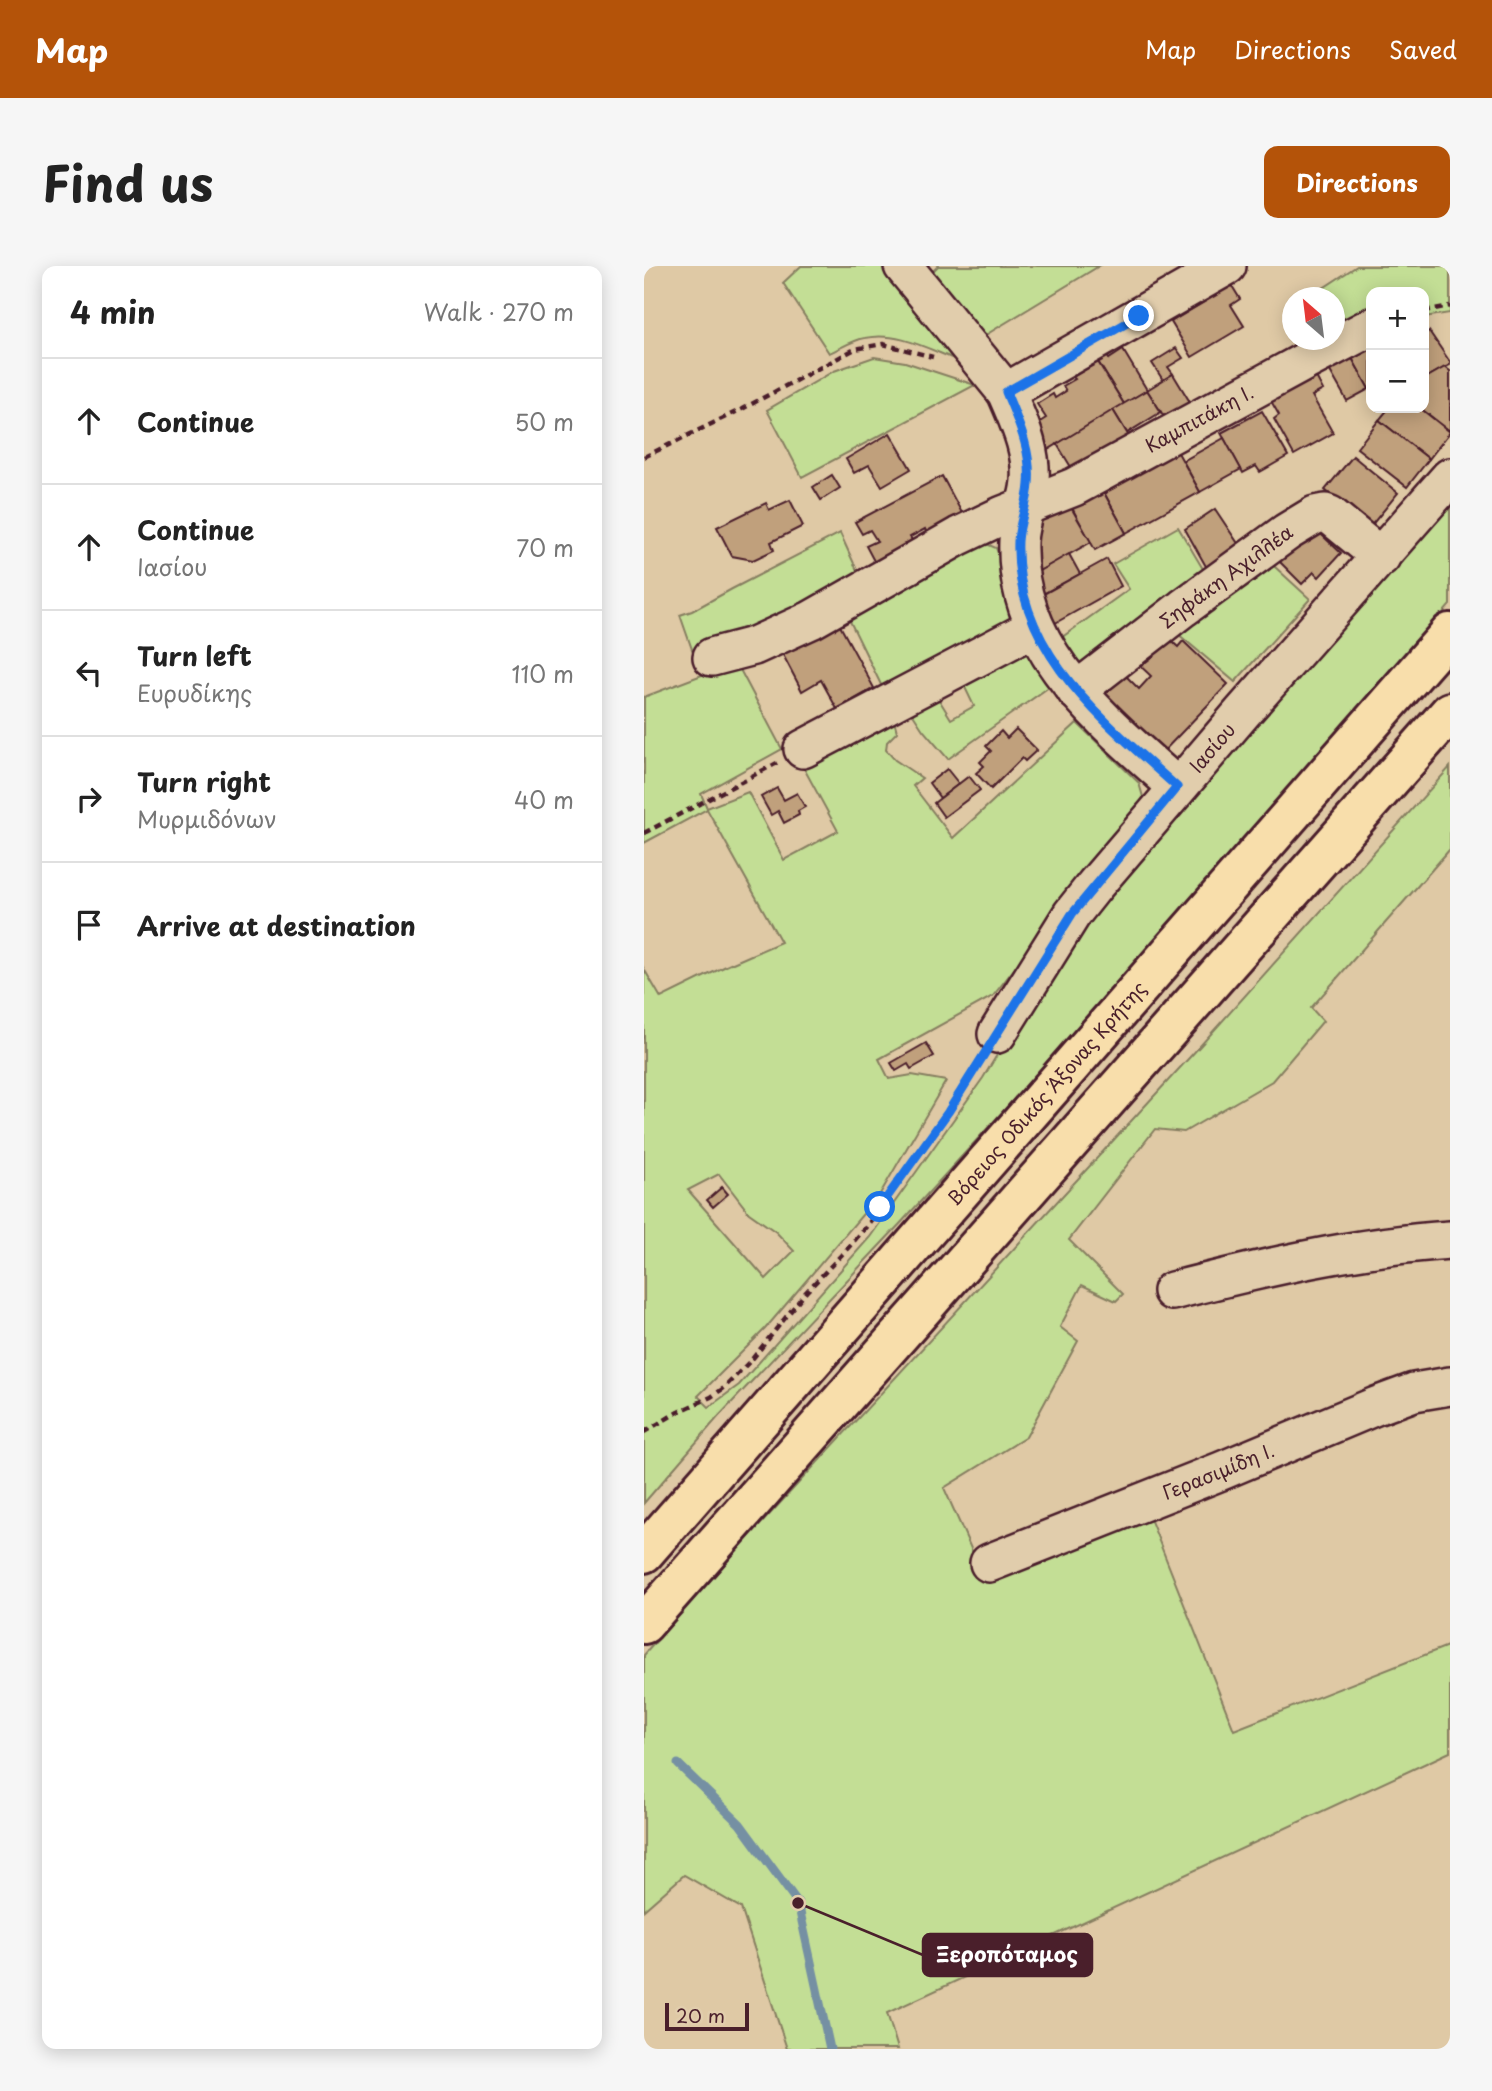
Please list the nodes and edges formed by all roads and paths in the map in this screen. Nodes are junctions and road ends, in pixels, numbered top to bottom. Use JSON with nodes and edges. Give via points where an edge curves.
{"nodes":[{"id":1,"x":1227,"y":266,"type":"edge"},
{"id":2,"x":912,"y":269,"type":"edge"},
{"id":3,"x":1450,"y":306,"type":"edge"},
{"id":4,"x":1429,"y":310,"type":"edge"},
{"id":5,"x":1366,"y":330,"type":"edge"},
{"id":6,"x":941,"y":360,"type":"dead end"},
{"id":7,"x":1006,"y":392,"type":"junction"},
{"id":8,"x":644,"y":457,"type":"edge"},
{"id":9,"x":1450,"y":477,"type":"edge"},
{"id":10,"x":1025,"y":507,"type":"junction"},
{"id":11,"x":1381,"y":557,"type":"junction"},
{"id":12,"x":1035,"y":627,"type":"junction"},
{"id":13,"x":1450,"y":633,"type":"edge"},
{"id":14,"x":712,"y":657,"type":"dead end"},
{"id":15,"x":1076,"y":691,"type":"junction"},
{"id":16,"x":1450,"y":712,"type":"edge"},
{"id":17,"x":803,"y":749,"type":"joint"},
{"id":18,"x":1177,"y":787,"type":"junction"},
{"id":19,"x":644,"y":833,"type":"edge"},
{"id":20,"x":997,"y":1034,"type":"joint"},
{"id":21,"x":1450,"y":1240,"type":"edge"},
{"id":22,"x":1172,"y":1291,"type":"dead end"},
{"id":23,"x":1450,"y":1386,"type":"edge"},
{"id":24,"x":644,"y":1432,"type":"edge"},
{"id":25,"x":644,"y":1553,"type":"edge"},
{"id":26,"x":989,"y":1563,"type":"dead end"},
{"id":27,"x":644,"y":1624,"type":"edge"}],
"edges":[{"from":1,"to":7,"type":"street"},
{"from":2,"to":7,"type":"street"},
{"from":3,"to":4,"type":"path"},
{"from":5,"to":10,"type":"street","name":"Καμπιτάκη Ι.","via":[[1074,487]]},
{"from":6,"to":8,"type":"path","via":[[883,344],[855,349]]},
{"from":7,"to":10,"type":"street","via":[[1030,467]]},
{"from":9,"to":11,"type":"street","name":"Ιασίου"},
{"from":10,"to":12,"type":"street","via":[[1018,538],[1020,576]]},
{"from":10,"to":14,"type":"street","name":"Καμπιτάκη Ι.","via":[[959,536],[786,632]]},
{"from":11,"to":15,"type":"street","name":"Σηφάκη Αχιλλέα","via":[[1330,515],[1315,515]]},
{"from":11,"to":18,"type":"street","name":"Ιασίου"},
{"from":12,"to":15,"type":"street"},
{"from":12,"to":17,"type":"street"},
{"from":13,"to":25,"type":"highway","name":"Βόρειος Οδικός Άξονας Κρήτης"},
{"from":15,"to":18,"type":"street"},
{"from":16,"to":27,"type":"highway"},
{"from":17,"to":19,"type":"path"},
{"from":18,"to":20,"type":"street","name":"Ιασίου","via":[[1072,914]]},
{"from":20,"to":24,"type":"path","via":[[866,1227],[753,1358],[712,1397]]},
{"from":21,"to":22,"type":"street","via":[[1312,1259]]},
{"from":23,"to":26,"type":"street","name":"Γερασιμίδη Ι.","via":[[1376,1406]]}]}
